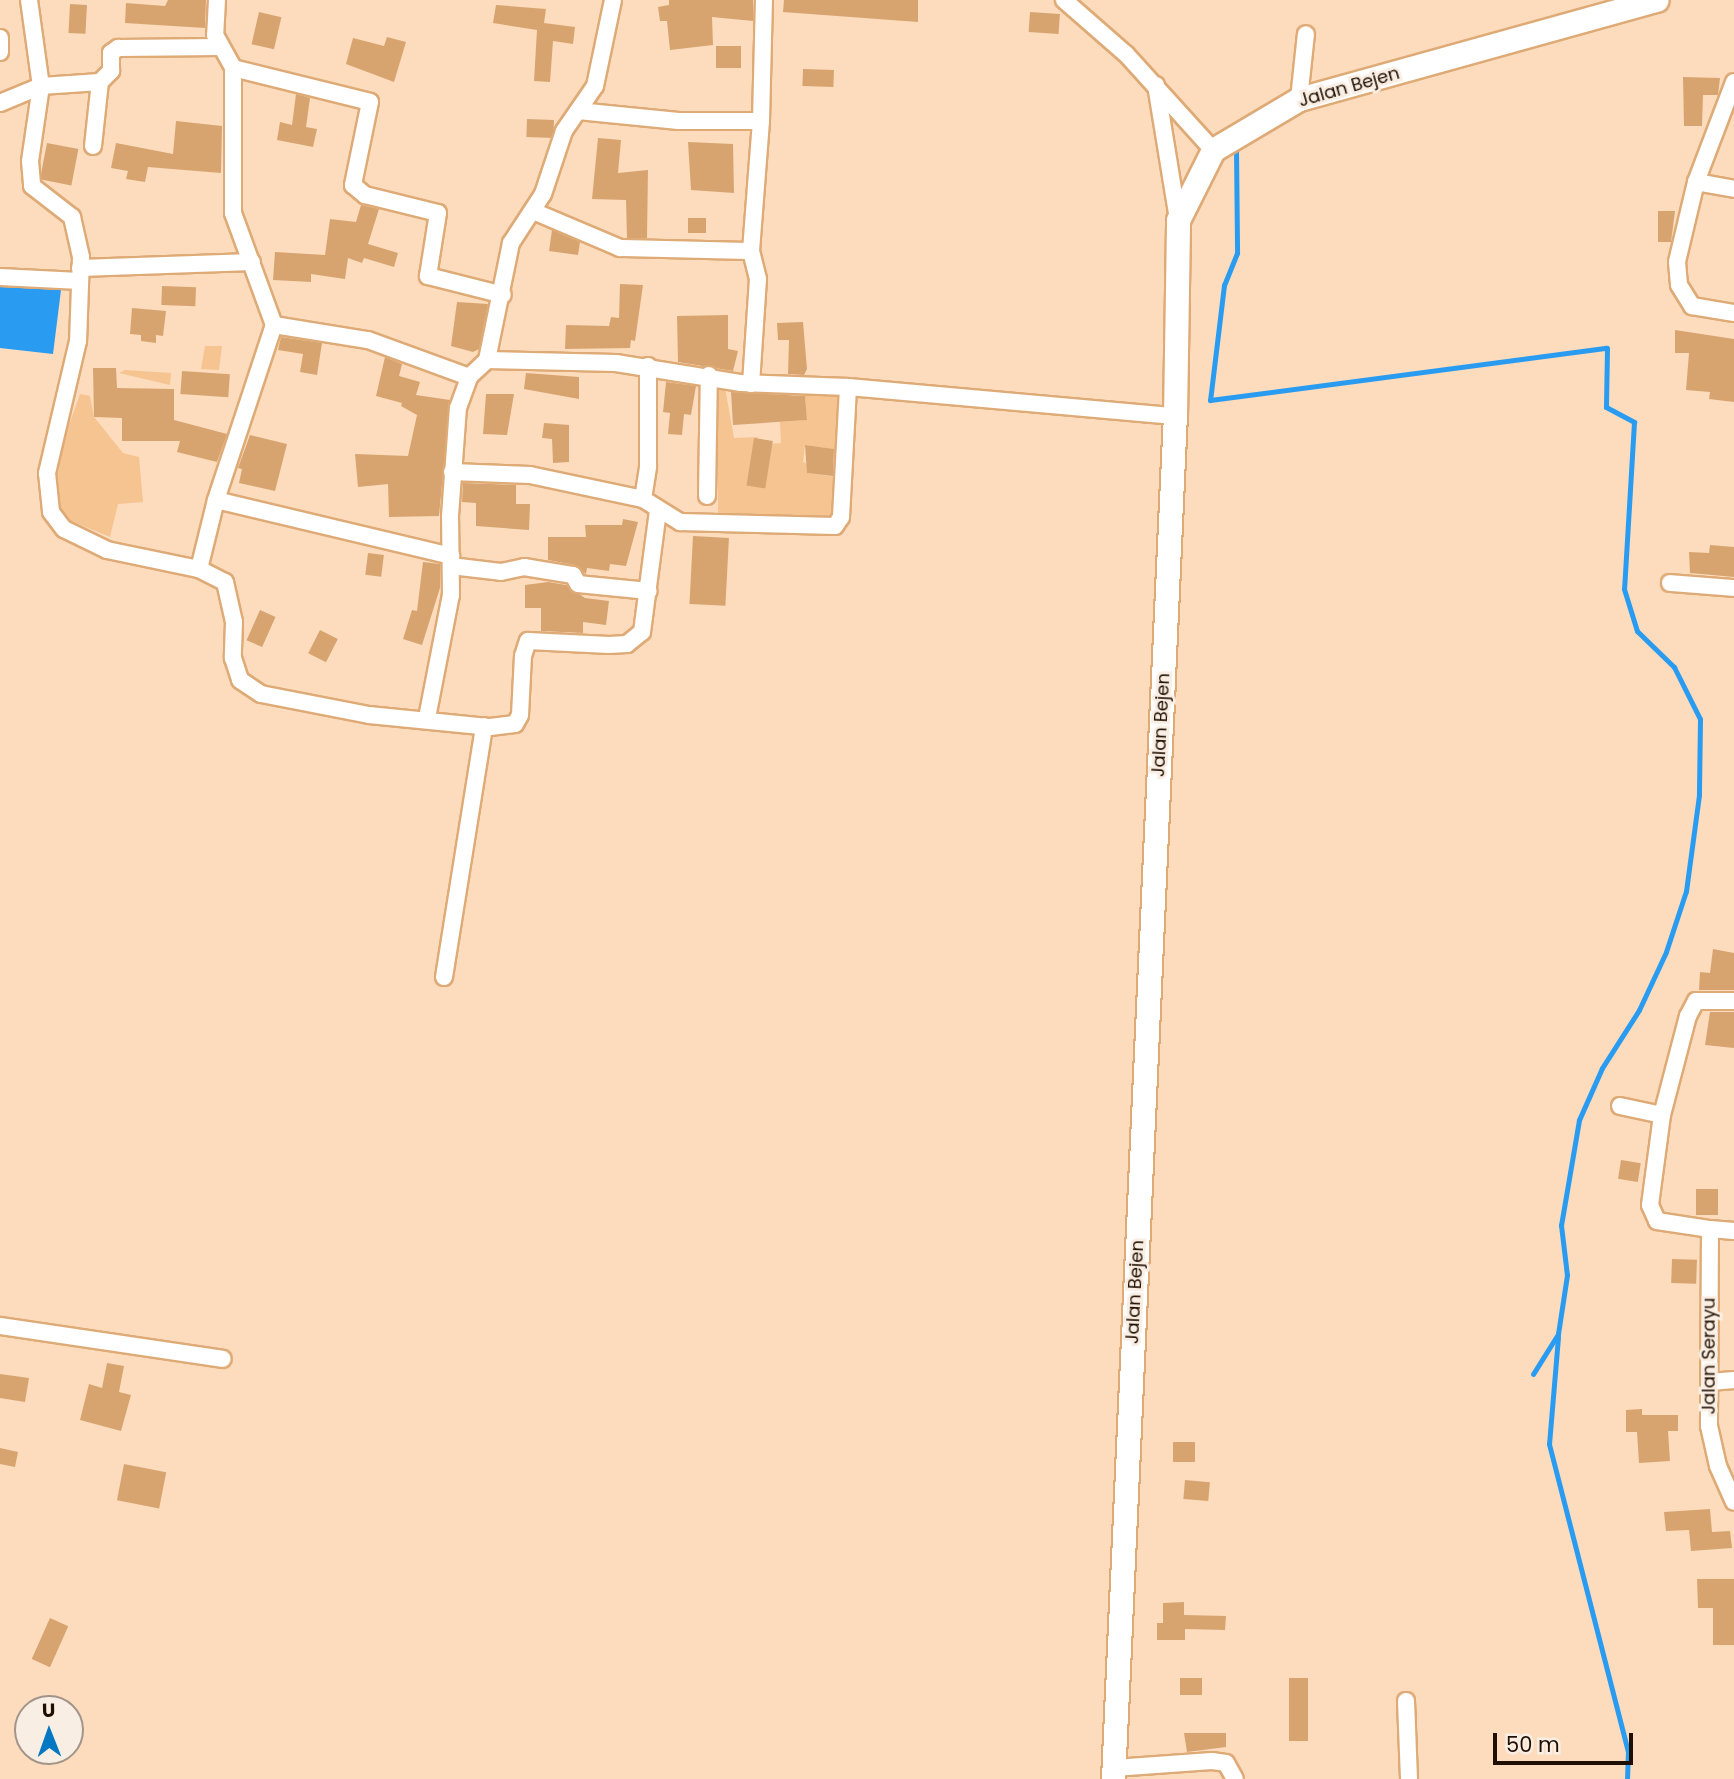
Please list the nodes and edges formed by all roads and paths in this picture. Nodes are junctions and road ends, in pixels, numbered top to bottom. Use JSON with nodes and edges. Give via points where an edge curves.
{"nodes":[{"id":1,"x":29,"y":0,"type":"edge"},
{"id":2,"x":217,"y":0,"type":"edge"},
{"id":3,"x":613,"y":0,"type":"edge"},
{"id":4,"x":764,"y":0,"type":"edge"},
{"id":5,"x":1064,"y":0,"type":"edge"},
{"id":6,"x":1657,"y":0,"type":"edge"},
{"id":7,"x":1306,"y":34,"type":"dead end"},
{"id":8,"x":0,"y":38,"type":"edge"},
{"id":9,"x":220,"y":47,"type":"junction"},
{"id":10,"x":0,"y":52,"type":"edge"},
{"id":11,"x":233,"y":68,"type":"junction"},
{"id":12,"x":100,"y":82,"type":"junction"},
{"id":13,"x":1734,"y":82,"type":"edge"},
{"id":14,"x":1156,"y":85,"type":"junction"},
{"id":15,"x":39,"y":86,"type":"junction"},
{"id":16,"x":1299,"y":99,"type":"junction"},
{"id":17,"x":5,"y":101,"type":"edge"},
{"id":18,"x":578,"y":111,"type":"junction"},
{"id":19,"x":761,"y":121,"type":"junction"},
{"id":20,"x":93,"y":146,"type":"dead end"},
{"id":21,"x":1213,"y":150,"type":"junction"},
{"id":22,"x":1696,"y":182,"type":"junction"},
{"id":23,"x":1734,"y":189,"type":"edge"},
{"id":24,"x":533,"y":211,"type":"junction"},
{"id":25,"x":1178,"y":220,"type":"junction"},
{"id":26,"x":751,"y":251,"type":"junction"},
{"id":27,"x":252,"y":262,"type":"junction"},
{"id":28,"x":80,"y":274,"type":"junction"},
{"id":29,"x":0,"y":277,"type":"edge"},
{"id":30,"x":503,"y":295,"type":"junction"},
{"id":31,"x":1734,"y":313,"type":"edge"},
{"id":32,"x":274,"y":325,"type":"junction"},
{"id":33,"x":487,"y":360,"type":"junction"},
{"id":34,"x":648,"y":366,"type":"junction"},
{"id":35,"x":709,"y":375,"type":"junction"},
{"id":36,"x":468,"y":377,"type":"junction"},
{"id":37,"x":751,"y":384,"type":"junction"},
{"id":38,"x":848,"y":387,"type":"junction"},
{"id":39,"x":1175,"y":416,"type":"junction"},
{"id":40,"x":452,"y":472,"type":"junction"},
{"id":41,"x":707,"y":496,"type":"dead end"},
{"id":42,"x":643,"y":499,"type":"junction"},
{"id":43,"x":216,"y":500,"type":"junction"},
{"id":44,"x":658,"y":511,"type":"junction"},
{"id":45,"x":451,"y":561,"type":"junction"},
{"id":46,"x":199,"y":569,"type":"junction"},
{"id":47,"x":1670,"y":583,"type":"dead end"},
{"id":48,"x":1734,"y":587,"type":"edge"},
{"id":49,"x":649,"y":591,"type":"junction"},
{"id":50,"x":426,"y":718,"type":"junction"},
{"id":51,"x":484,"y":726,"type":"junction"},
{"id":52,"x":444,"y":977,"type":"dead end"},
{"id":53,"x":1734,"y":1001,"type":"edge"},
{"id":54,"x":1620,"y":1106,"type":"dead end"},
{"id":55,"x":1662,"y":1115,"type":"junction"},
{"id":56,"x":1710,"y":1229,"type":"junction"},
{"id":57,"x":1734,"y":1231,"type":"edge"},
{"id":58,"x":0,"y":1326,"type":"edge"},
{"id":59,"x":223,"y":1359,"type":"dead end"},
{"id":60,"x":1734,"y":1380,"type":"edge"},
{"id":61,"x":1710,"y":1382,"type":"junction"},
{"id":62,"x":1734,"y":1502,"type":"edge"},
{"id":63,"x":1406,"y":1701,"type":"dead end"},
{"id":64,"x":1113,"y":1774,"type":"edge"},
{"id":65,"x":1235,"y":1779,"type":"edge"},
{"id":66,"x":1409,"y":1779,"type":"edge"}],
"edges":[{"from":1,"to":15,"type":"street"},
{"from":2,"to":9,"type":"street","via":[[215,35]]},
{"from":3,"to":18,"type":"street","via":[[596,86]]},
{"from":4,"to":19,"type":"street"},
{"from":5,"to":14,"type":"street","via":[[1103,31]]},
{"from":6,"to":16,"type":"street","name":"Jalan Bejen"},
{"from":7,"to":16,"type":"street"},
{"from":8,"to":10,"type":"street"},
{"from":9,"to":11,"type":"street"},
{"from":9,"to":12,"type":"street","via":[[118,48],[111,53],[111,71]]},
{"from":11,"to":27,"type":"street","via":[[233,213]]},
{"from":11,"to":30,"type":"street","via":[[370,102],[353,185],[365,195],[438,213],[428,269],[432,280]]},
{"from":12,"to":15,"type":"street"},
{"from":12,"to":20,"type":"street"},
{"from":13,"to":22,"type":"street"},
{"from":14,"to":21,"type":"street"},
{"from":14,"to":25,"type":"street"},
{"from":15,"to":17,"type":"street"},
{"from":15,"to":28,"type":"street","via":[[30,161],[32,186],[72,217]]},
{"from":16,"to":21,"type":"street","name":"Jalan Bejen"},
{"from":18,"to":19,"type":"street","via":[[679,121]]},
{"from":18,"to":24,"type":"street","via":[[564,131]]},
{"from":19,"to":26,"type":"street"},
{"from":21,"to":25,"type":"street","name":"Jalan Bejen"},
{"from":22,"to":23,"type":"street"},
{"from":22,"to":31,"type":"street","via":[[1677,262],[1679,285],[1692,306]]},
{"from":24,"to":26,"type":"street","via":[[620,248]]},
{"from":24,"to":30,"type":"street","via":[[512,243]]},
{"from":25,"to":39,"type":"street","name":"Jalan Bejen"},
{"from":26,"to":37,"type":"street","via":[[758,279]]},
{"from":27,"to":28,"type":"street"},
{"from":27,"to":32,"type":"street"},
{"from":28,"to":29,"type":"street"},
{"from":28,"to":46,"type":"street","via":[[78,341],[47,473],[51,512],[64,529],[107,550]]},
{"from":30,"to":33,"type":"street"},
{"from":32,"to":36,"type":"street","via":[[368,340]]},
{"from":32,"to":43,"type":"street"},
{"from":33,"to":34,"type":"street"},
{"from":33,"to":36,"type":"street"},
{"from":34,"to":35,"type":"street"},
{"from":34,"to":42,"type":"street","via":[[648,466]]},
{"from":35,"to":37,"type":"street"},
{"from":35,"to":41,"type":"street"},
{"from":36,"to":40,"type":"street","via":[[458,408]]},
{"from":37,"to":38,"type":"street"},
{"from":38,"to":39,"type":"street"},
{"from":38,"to":44,"type":"street","via":[[838,524],[680,522]]},
{"from":39,"to":64,"type":"street","name":"Jalan Bejen"},
{"from":40,"to":42,"type":"street","via":[[530,475]]},
{"from":40,"to":45,"type":"street"},
{"from":42,"to":44,"type":"street"},
{"from":43,"to":45,"type":"street"},
{"from":43,"to":46,"type":"street"},
{"from":44,"to":49,"type":"street"},
{"from":45,"to":49,"type":"street","via":[[500,572],[524,567],[573,575],[578,584]]},
{"from":45,"to":50,"type":"street","via":[[449,620]]},
{"from":46,"to":50,"type":"street","via":[[225,582],[230,591],[233,658],[240,680],[261,694],[369,715]]},
{"from":47,"to":48,"type":"street"},
{"from":49,"to":51,"type":"street","via":[[642,632],[627,643],[528,641],[520,715],[507,726]]},
{"from":50,"to":51,"type":"street"},
{"from":51,"to":52,"type":"street"},
{"from":53,"to":55,"type":"street","via":[[1696,1000]]},
{"from":54,"to":55,"type":"street"},
{"from":55,"to":56,"type":"street","via":[[1650,1205],[1653,1216],[1657,1221]]},
{"from":56,"to":57,"type":"street"},
{"from":56,"to":61,"type":"street","name":"Jalan Serayu"},
{"from":58,"to":59,"type":"street"},
{"from":60,"to":61,"type":"street"},
{"from":61,"to":62,"type":"street","name":"Jalan Serayu","via":[[1709,1426],[1718,1466]]},
{"from":63,"to":66,"type":"street"},
{"from":64,"to":65,"type":"street","via":[[1212,1761],[1226,1763]]}]}
